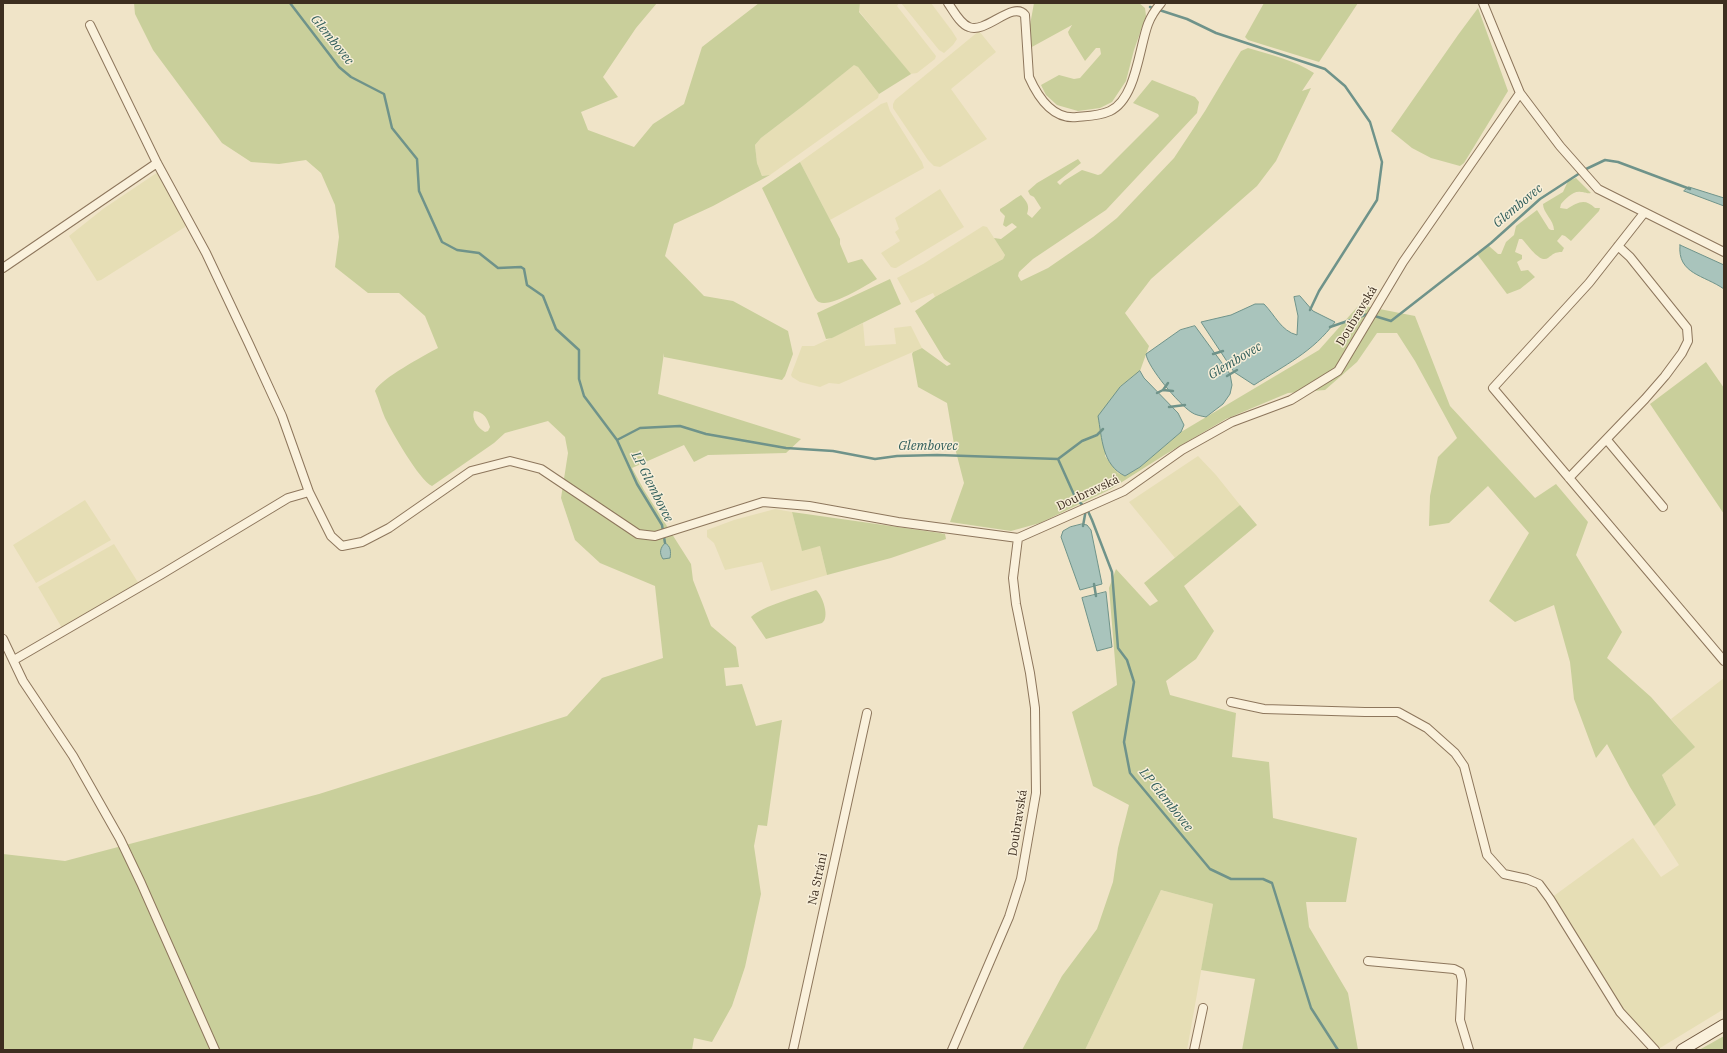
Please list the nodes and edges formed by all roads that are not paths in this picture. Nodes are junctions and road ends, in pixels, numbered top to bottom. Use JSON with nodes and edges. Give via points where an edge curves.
{"nodes":[{"id":1,"x":948,"y":3,"type":"edge"},
{"id":2,"x":1160,"y":3,"type":"edge"},
{"id":3,"x":1483,"y":3,"type":"edge"},
{"id":4,"x":90,"y":25,"type":"dead end"},
{"id":5,"x":1520,"y":93,"type":"junction"},
{"id":6,"x":157,"y":163,"type":"junction"},
{"id":7,"x":1644,"y":213,"type":"junction"},
{"id":8,"x":1618,"y":246,"type":"junction"},
{"id":9,"x":1724,"y":252,"type":"edge"},
{"id":10,"x":3,"y":268,"type":"edge"},
{"id":11,"x":1607,"y":440,"type":"junction"},
{"id":12,"x":1569,"y":478,"type":"junction"},
{"id":13,"x":309,"y":492,"type":"junction"},
{"id":14,"x":1663,"y":507,"type":"dead end"},
{"id":15,"x":1018,"y":538,"type":"junction"},
{"id":16,"x":3,"y":639,"type":"edge"},
{"id":17,"x":14,"y":660,"type":"junction"},
{"id":18,"x":1724,"y":661,"type":"edge"},
{"id":19,"x":1230,"y":702,"type":"dead end"},
{"id":20,"x":867,"y":713,"type":"dead end"},
{"id":21,"x":1368,"y":961,"type":"dead end"},
{"id":22,"x":1203,"y":1008,"type":"dead end"},
{"id":23,"x":1724,"y":1025,"type":"edge"},
{"id":24,"x":215,"y":1050,"type":"edge"},
{"id":25,"x":793,"y":1050,"type":"edge"},
{"id":26,"x":952,"y":1050,"type":"edge"},
{"id":27,"x":1194,"y":1050,"type":"edge"},
{"id":28,"x":1469,"y":1050,"type":"edge"},
{"id":29,"x":1655,"y":1050,"type":"edge"},
{"id":30,"x":1682,"y":1050,"type":"edge"}],
"edges":[{"from":1,"to":2,"type":"street","via":[[964,25],[970,28],[982,25],[1009,7],[1022,9],[1025,14],[1029,77],[1032,85],[1044,103],[1060,114],[1073,118],[1111,111],[1123,99],[1131,84],[1148,25]]},
{"from":3,"to":5,"type":"street"},
{"from":4,"to":6,"type":"street"},
{"from":5,"to":7,"type":"street","via":[[1560,146],[1598,190]]},
{"from":5,"to":15,"type":"street","name":"Doubravská","via":[[1403,262],[1338,371],[1291,400],[1232,422],[1182,450],[1124,491]]},
{"from":6,"to":10,"type":"street"},
{"from":6,"to":13,"type":"street","via":[[206,253],[256,358],[282,416]]},
{"from":7,"to":8,"type":"street"},
{"from":7,"to":9,"type":"street"},
{"from":8,"to":11,"type":"street","via":[[1630,257],[1687,328],[1688,341],[1665,376]]},
{"from":8,"to":12,"type":"street","via":[[1589,283],[1492,388]]},
{"from":11,"to":12,"type":"street"},
{"from":11,"to":14,"type":"street"},
{"from":12,"to":18,"type":"street"},
{"from":13,"to":15,"type":"street","via":[[331,536],[342,546],[362,542],[389,528],[471,470],[510,460],[541,469],[638,534],[644,535],[655,536],[763,502],[809,506],[898,522]]},
{"from":13,"to":17,"type":"street","via":[[288,498]]},
{"from":15,"to":26,"type":"street","name":"Doubravská","via":[[1013,578],[1035,708],[1036,793],[1021,879],[1009,917]]},
{"from":16,"to":17,"type":"street"},
{"from":17,"to":24,"type":"street","via":[[23,681],[73,756],[120,839]]},
{"from":19,"to":29,"type":"street","via":[[1264,709],[1398,712],[1427,728],[1464,766],[1487,854],[1504,874],[1539,884],[1620,1012]]},
{"from":20,"to":25,"type":"street","name":"Na Stráni"},
{"from":21,"to":28,"type":"street","via":[[1454,969],[1460,972],[1460,1020]]},
{"from":22,"to":27,"type":"street"},
{"from":23,"to":30,"type":"main road"}]}
